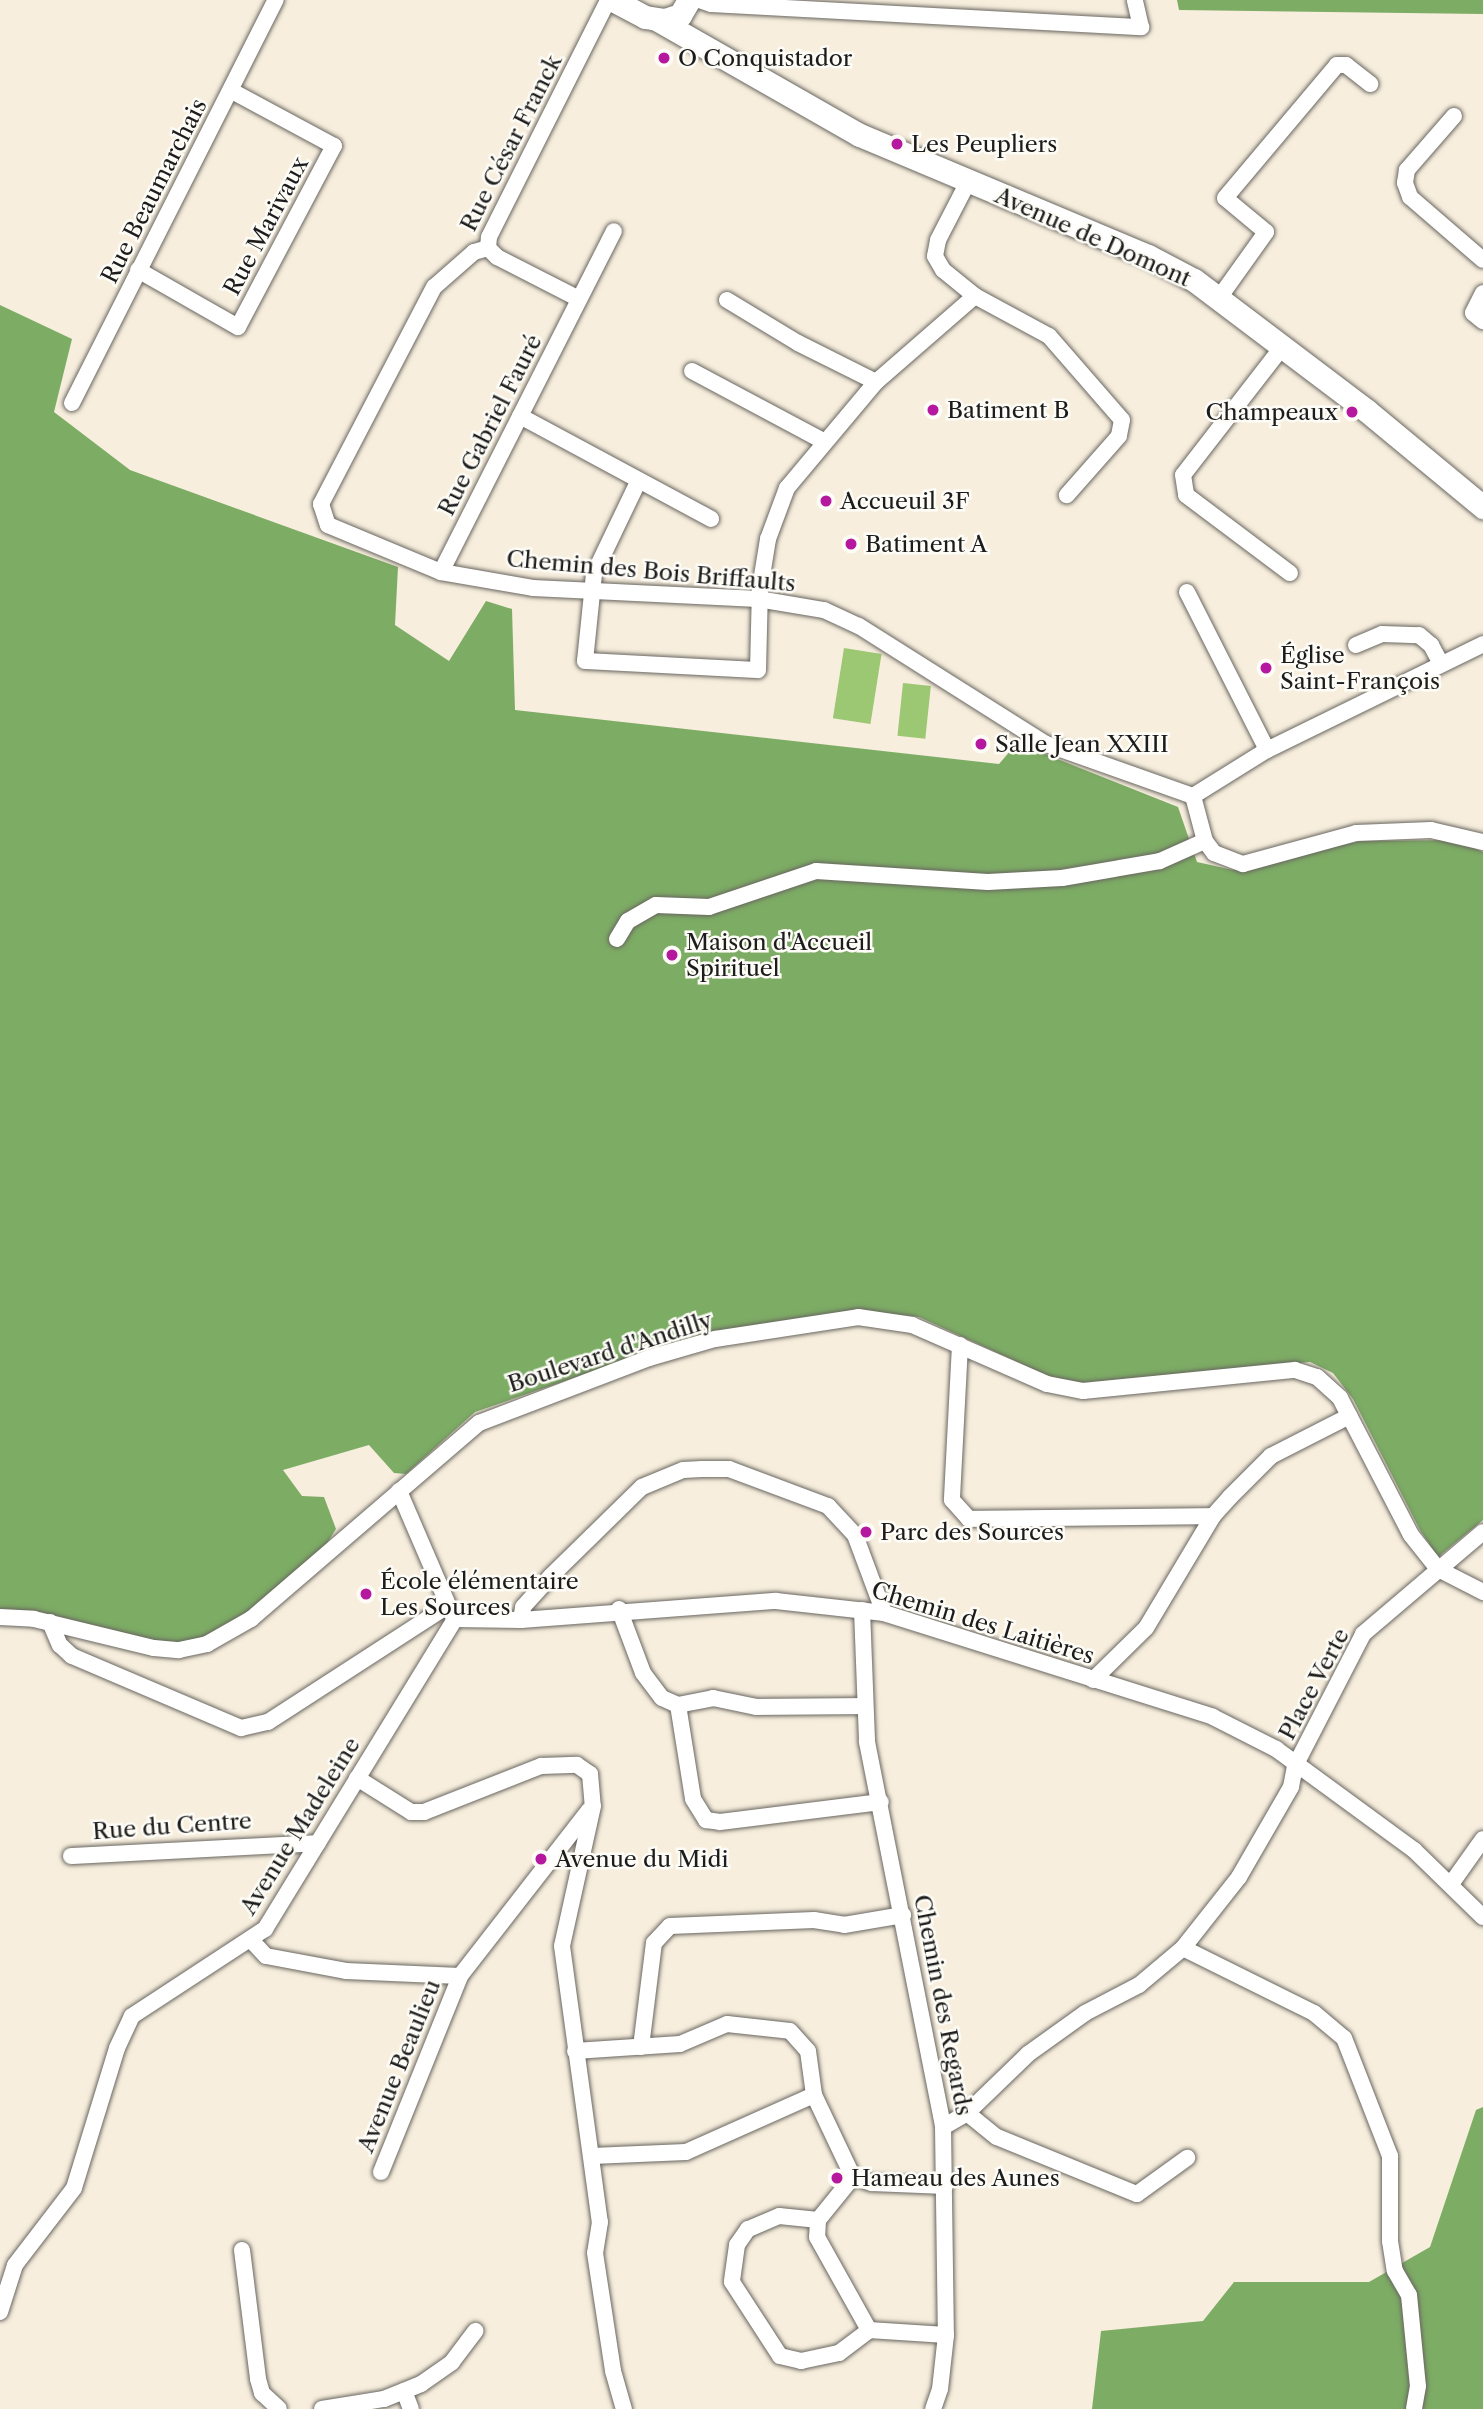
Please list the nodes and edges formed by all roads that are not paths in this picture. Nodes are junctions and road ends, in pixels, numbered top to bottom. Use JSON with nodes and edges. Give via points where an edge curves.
{"nodes":[{"id":1,"x":276,"y":0,"type":"edge"},
{"id":2,"x":611,"y":0,"type":"edge"},
{"id":3,"x":1135,"y":0,"type":"edge"},
{"id":4,"x":742,"y":3,"type":"edge"},
{"id":5,"x":693,"y":4,"type":"edge"},
{"id":6,"x":658,"y":20,"type":"junction"},
{"id":7,"x":702,"y":46,"type":"junction"},
{"id":8,"x":1370,"y":84,"type":"dead end"},
{"id":9,"x":232,"y":90,"type":"junction"},
{"id":10,"x":1454,"y":116,"type":"dead end"},
{"id":11,"x":968,"y":182,"type":"junction"},
{"id":12,"x":614,"y":231,"type":"dead end"},
{"id":13,"x":488,"y":248,"type":"junction"},
{"id":14,"x":1483,"y":260,"type":"edge"},
{"id":15,"x":138,"y":270,"type":"junction"},
{"id":16,"x":1483,"y":293,"type":"edge"},
{"id":17,"x":975,"y":296,"type":"junction"},
{"id":18,"x":1219,"y":298,"type":"junction"},
{"id":19,"x":579,"y":299,"type":"junction"},
{"id":20,"x":727,"y":300,"type":"dead end"},
{"id":21,"x":1483,"y":321,"type":"edge"},
{"id":22,"x":1283,"y":346,"type":"junction"},
{"id":23,"x":692,"y":372,"type":"dead end"},
{"id":24,"x":876,"y":382,"type":"junction"},
{"id":25,"x":72,"y":403,"type":"dead end"},
{"id":26,"x":520,"y":416,"type":"junction"},
{"id":27,"x":823,"y":441,"type":"junction"},
{"id":28,"x":638,"y":482,"type":"junction"},
{"id":29,"x":1067,"y":495,"type":"dead end"},
{"id":30,"x":1483,"y":507,"type":"edge"},
{"id":31,"x":321,"y":514,"type":"joint"},
{"id":32,"x":712,"y":519,"type":"dead end"},
{"id":33,"x":440,"y":572,"type":"junction"},
{"id":34,"x":1290,"y":573,"type":"dead end"},
{"id":35,"x":589,"y":592,"type":"junction"},
{"id":36,"x":1187,"y":592,"type":"dead end"},
{"id":37,"x":758,"y":599,"type":"junction"},
{"id":38,"x":1483,"y":644,"type":"edge"},
{"id":39,"x":1356,"y":645,"type":"dead end"},
{"id":40,"x":1441,"y":664,"type":"junction"},
{"id":41,"x":1267,"y":750,"type":"junction"},
{"id":42,"x":1194,"y":796,"type":"junction"},
{"id":43,"x":1205,"y":841,"type":"junction"},
{"id":44,"x":1483,"y":842,"type":"edge"},
{"id":45,"x":617,"y":939,"type":"dead end"},
{"id":46,"x":961,"y":1345,"type":"junction"},
{"id":47,"x":1349,"y":1416,"type":"junction"},
{"id":48,"x":399,"y":1491,"type":"junction"},
{"id":49,"x":1213,"y":1516,"type":"junction"},
{"id":50,"x":1483,"y":1532,"type":"edge"},
{"id":51,"x":1438,"y":1569,"type":"junction"},
{"id":52,"x":1483,"y":1592,"type":"edge"},
{"id":53,"x":619,"y":1609,"type":"junction"},
{"id":54,"x":862,"y":1610,"type":"junction"},
{"id":55,"x":451,"y":1613,"type":"junction"},
{"id":56,"x":884,"y":1613,"type":"junction"},
{"id":57,"x":0,"y":1616,"type":"edge"},
{"id":58,"x":521,"y":1620,"type":"junction"},
{"id":59,"x":50,"y":1622,"type":"junction"},
{"id":60,"x":1093,"y":1680,"type":"junction"},
{"id":61,"x":678,"y":1705,"type":"junction"},
{"id":62,"x":863,"y":1706,"type":"junction"},
{"id":63,"x":1295,"y":1766,"type":"junction"},
{"id":64,"x":357,"y":1779,"type":"junction"},
{"id":65,"x":881,"y":1802,"type":"junction"},
{"id":66,"x":593,"y":1806,"type":"junction"},
{"id":67,"x":1483,"y":1839,"type":"edge"},
{"id":68,"x":318,"y":1843,"type":"junction"},
{"id":69,"x":71,"y":1856,"type":"dead end"},
{"id":70,"x":1451,"y":1884,"type":"junction"},
{"id":71,"x":903,"y":1916,"type":"junction"},
{"id":72,"x":1483,"y":1917,"type":"edge"},
{"id":73,"x":251,"y":1940,"type":"junction"},
{"id":74,"x":1183,"y":1948,"type":"junction"},
{"id":75,"x":460,"y":1976,"type":"junction"},
{"id":76,"x":641,"y":2047,"type":"junction"},
{"id":77,"x":575,"y":2051,"type":"junction"},
{"id":78,"x":814,"y":2095,"type":"junction"},
{"id":79,"x":967,"y":2113,"type":"junction"},
{"id":80,"x":943,"y":2127,"type":"junction"},
{"id":81,"x":592,"y":2156,"type":"junction"},
{"id":82,"x":1187,"y":2158,"type":"dead end"},
{"id":83,"x":381,"y":2172,"type":"dead end"},
{"id":84,"x":853,"y":2177,"type":"junction"},
{"id":85,"x":946,"y":2186,"type":"junction"},
{"id":86,"x":818,"y":2220,"type":"junction"},
{"id":87,"x":242,"y":2250,"type":"dead end"},
{"id":88,"x":0,"y":2312,"type":"edge"},
{"id":89,"x":869,"y":2330,"type":"junction"},
{"id":90,"x":475,"y":2331,"type":"dead end"},
{"id":91,"x":946,"y":2334,"type":"junction"},
{"id":92,"x":404,"y":2391,"type":"junction"},
{"id":93,"x":275,"y":2408,"type":"edge"},
{"id":94,"x":322,"y":2409,"type":"edge"},
{"id":95,"x":411,"y":2409,"type":"edge"},
{"id":96,"x":624,"y":2409,"type":"edge"},
{"id":97,"x":933,"y":2409,"type":"edge"},
{"id":98,"x":1415,"y":2409,"type":"edge"}],
"edges":[{"from":1,"to":9,"type":"street","name":"Rue Beaumarchais"},
{"from":2,"to":6,"type":"main road","name":"Avenue de Domont"},
{"from":2,"to":13,"type":"street","name":"Rue César Franck","via":[[489,237]]},
{"from":3,"to":4,"type":"street","via":[[1141,27]]},
{"from":4,"to":5,"type":"street"},
{"from":5,"to":6,"type":"main road","via":[[673,18]]},
{"from":5,"to":7,"type":"main road","via":[[688,27]]},
{"from":6,"to":7,"type":"main road","name":"Avenue de Domont"},
{"from":7,"to":11,"type":"main road","name":"Avenue de Domont","via":[[860,135]]},
{"from":8,"to":18,"type":"street","via":[[1346,65],[1337,65],[1225,198],[1266,232]]},
{"from":9,"to":15,"type":"street","name":"Rue Beaumarchais"},
{"from":9,"to":15,"type":"street","name":"Rue Marivaux","via":[[334,146],[238,327]]},
{"from":10,"to":14,"type":"street","via":[[1407,170],[1405,183],[1410,197]]},
{"from":11,"to":17,"type":"street","via":[[938,240],[935,256],[943,271]]},
{"from":11,"to":18,"type":"main road","name":"Avenue de Domont","via":[[1147,256]]},
{"from":12,"to":19,"type":"street","name":"Rue Gabriel Fauré"},
{"from":13,"to":19,"type":"street"},
{"from":13,"to":31,"type":"street","name":"Rue César Franck","via":[[474,252],[434,287],[321,504]]},
{"from":15,"to":25,"type":"street","name":"Rue Beaumarchais"},
{"from":16,"to":21,"type":"street","via":[[1473,313]]},
{"from":17,"to":24,"type":"street"},
{"from":17,"to":29,"type":"street","via":[[1049,336],[1122,420],[1119,436]]},
{"from":18,"to":22,"type":"main road","name":"Avenue de Domont"},
{"from":19,"to":26,"type":"street","name":"Rue Gabriel Fauré"},
{"from":20,"to":24,"type":"street"},
{"from":22,"to":30,"type":"main road","name":"Avenue de Domont"},
{"from":22,"to":34,"type":"street","via":[[1183,475],[1186,495]]},
{"from":23,"to":27,"type":"street"},
{"from":24,"to":27,"type":"street"},
{"from":26,"to":28,"type":"street"},
{"from":26,"to":33,"type":"street","name":"Rue Gabriel Fauré"},
{"from":27,"to":37,"type":"street","via":[[787,488],[768,539]]},
{"from":28,"to":32,"type":"street"},
{"from":28,"to":35,"type":"street"},
{"from":31,"to":33,"type":"street","name":"Chemin des Bois Briffaults","via":[[328,525]]},
{"from":33,"to":35,"type":"street","name":"Chemin des Bois Briffaults"},
{"from":35,"to":37,"type":"street","name":"Chemin des Bois Briffaults"},
{"from":35,"to":37,"type":"street","via":[[585,661],[758,670]]},
{"from":36,"to":41,"type":"street"},
{"from":37,"to":42,"type":"street","name":"Chemin des Bois Briffaults","via":[[824,610],[847,620],[1045,744]]},
{"from":38,"to":40,"type":"street"},
{"from":39,"to":40,"type":"street","via":[[1381,635],[1419,635],[1432,645]]},
{"from":40,"to":41,"type":"street"},
{"from":41,"to":42,"type":"street"},
{"from":42,"to":43,"type":"street"},
{"from":43,"to":44,"type":"street","via":[[1214,853],[1243,864],[1356,833],[1431,830]]},
{"from":43,"to":45,"type":"street","via":[[1160,860],[1062,878],[988,881],[816,871],[709,907],[656,905],[628,921]]},
{"from":46,"to":47,"type":"street","name":"Boulevard d'Andilly","via":[[1047,1384],[1083,1391],[1295,1370],[1329,1384]]},
{"from":46,"to":48,"type":"street","name":"Boulevard d'Andilly","via":[[912,1325],[858,1317],[715,1339],[503,1411],[479,1423]]},
{"from":46,"to":49,"type":"street","via":[[952,1491],[959,1511],[969,1520]]},
{"from":47,"to":49,"type":"street","via":[[1271,1456]]},
{"from":47,"to":51,"type":"street","name":"Boulevard d'Andilly","via":[[1411,1535]]},
{"from":48,"to":55,"type":"street"},
{"from":48,"to":59,"type":"street","name":"Boulevard d'Andilly","via":[[251,1619],[207,1644],[179,1650],[155,1648]]},
{"from":49,"to":60,"type":"street","via":[[1146,1628]]},
{"from":50,"to":51,"type":"street","name":"Place Verte"},
{"from":51,"to":52,"type":"street","name":"Boulevard d'Andilly"},
{"from":51,"to":63,"type":"street","name":"Place Verte","via":[[1363,1634]]},
{"from":53,"to":54,"type":"street","name":"Chemin des Laitières","via":[[776,1601]]},
{"from":53,"to":58,"type":"street","name":"Chemin des Laitières"},
{"from":53,"to":61,"type":"street","via":[[643,1673],[662,1698]]},
{"from":54,"to":56,"type":"street","name":"Chemin des Laitières"},
{"from":54,"to":62,"type":"street","name":"Chemin des Regards"},
{"from":55,"to":58,"type":"street","name":"Chemin des Laitières"},
{"from":55,"to":59,"type":"street","via":[[268,1722],[241,1728],[72,1656]]},
{"from":55,"to":64,"type":"street","name":"Avenue Madeleine"},
{"from":56,"to":58,"type":"street","via":[[855,1535],[828,1506],[729,1469],[683,1469],[642,1487],[523,1607]]},
{"from":56,"to":60,"type":"street","name":"Chemin des Laitières"},
{"from":57,"to":59,"type":"street","name":"Boulevard d'Andilly"},
{"from":60,"to":63,"type":"street","name":"Chemin des Laitières","via":[[1213,1717],[1276,1749]]},
{"from":61,"to":62,"type":"street","via":[[713,1698],[757,1707]]},
{"from":61,"to":65,"type":"street","via":[[698,1812],[720,1822]]},
{"from":62,"to":65,"type":"street","name":"Chemin des Regards"},
{"from":63,"to":70,"type":"street","name":"Chemin des Laitières","via":[[1414,1850]]},
{"from":63,"to":74,"type":"street","name":"Place Verte","via":[[1291,1787],[1239,1877]]},
{"from":64,"to":66,"type":"street","via":[[411,1812],[424,1812],[541,1766],[577,1765],[590,1774]]},
{"from":64,"to":68,"type":"street","name":"Avenue Madeleine"},
{"from":65,"to":71,"type":"street","name":"Chemin des Regards"},
{"from":66,"to":75,"type":"street","name":"Avenue Beaulieu"},
{"from":66,"to":77,"type":"street","via":[[562,1946]]},
{"from":67,"to":70,"type":"street"},
{"from":68,"to":69,"type":"street","name":"Rue du Centre"},
{"from":68,"to":73,"type":"street","name":"Avenue Madeleine","via":[[265,1929]]},
{"from":70,"to":72,"type":"street","name":"Chemin des Laitières"},
{"from":71,"to":76,"type":"street","via":[[844,1925],[814,1920],[670,1926],[654,1943]]},
{"from":71,"to":80,"type":"street","name":"Chemin des Regards"},
{"from":73,"to":75,"type":"street","via":[[266,1956],[332,1968]]},
{"from":73,"to":88,"type":"street","name":"Avenue Madeleine","via":[[132,2016],[117,2048],[74,2188],[15,2265]]},
{"from":74,"to":79,"type":"street","name":"Place Verte","via":[[1139,1985],[1085,2013],[1028,2054]]},
{"from":74,"to":98,"type":"street","via":[[1314,2013],[1344,2038],[1391,2156],[1390,2241],[1395,2271],[1409,2295],[1419,2386]]},
{"from":75,"to":83,"type":"street","name":"Avenue Beaulieu"},
{"from":76,"to":77,"type":"street"},
{"from":76,"to":78,"type":"street","via":[[680,2044],[727,2024],[790,2031],[808,2052]]},
{"from":77,"to":81,"type":"street"},
{"from":78,"to":81,"type":"street","via":[[686,2152]]},
{"from":78,"to":84,"type":"street"},
{"from":79,"to":80,"type":"street","name":"Place Verte"},
{"from":79,"to":82,"type":"street","via":[[997,2137],[1137,2194]]},
{"from":80,"to":85,"type":"street","name":"Chemin des Regards"},
{"from":81,"to":96,"type":"street","via":[[600,2222],[595,2253],[612,2371]]},
{"from":84,"to":85,"type":"street","via":[[872,2183]]},
{"from":84,"to":86,"type":"street"},
{"from":85,"to":91,"type":"street","name":"Chemin des Regards"},
{"from":86,"to":89,"type":"street","via":[[817,2237]]},
{"from":86,"to":89,"type":"street","via":[[779,2216],[748,2229],[737,2245],[732,2282],[780,2356],[801,2361],[839,2353]]},
{"from":87,"to":93,"type":"street","via":[[258,2379]]},
{"from":89,"to":91,"type":"street"},
{"from":90,"to":92,"type":"street","via":[[452,2362]]},
{"from":91,"to":97,"type":"street","name":"Chemin des Regards"},
{"from":92,"to":94,"type":"street","via":[[384,2399]]},
{"from":92,"to":95,"type":"street"}]}
